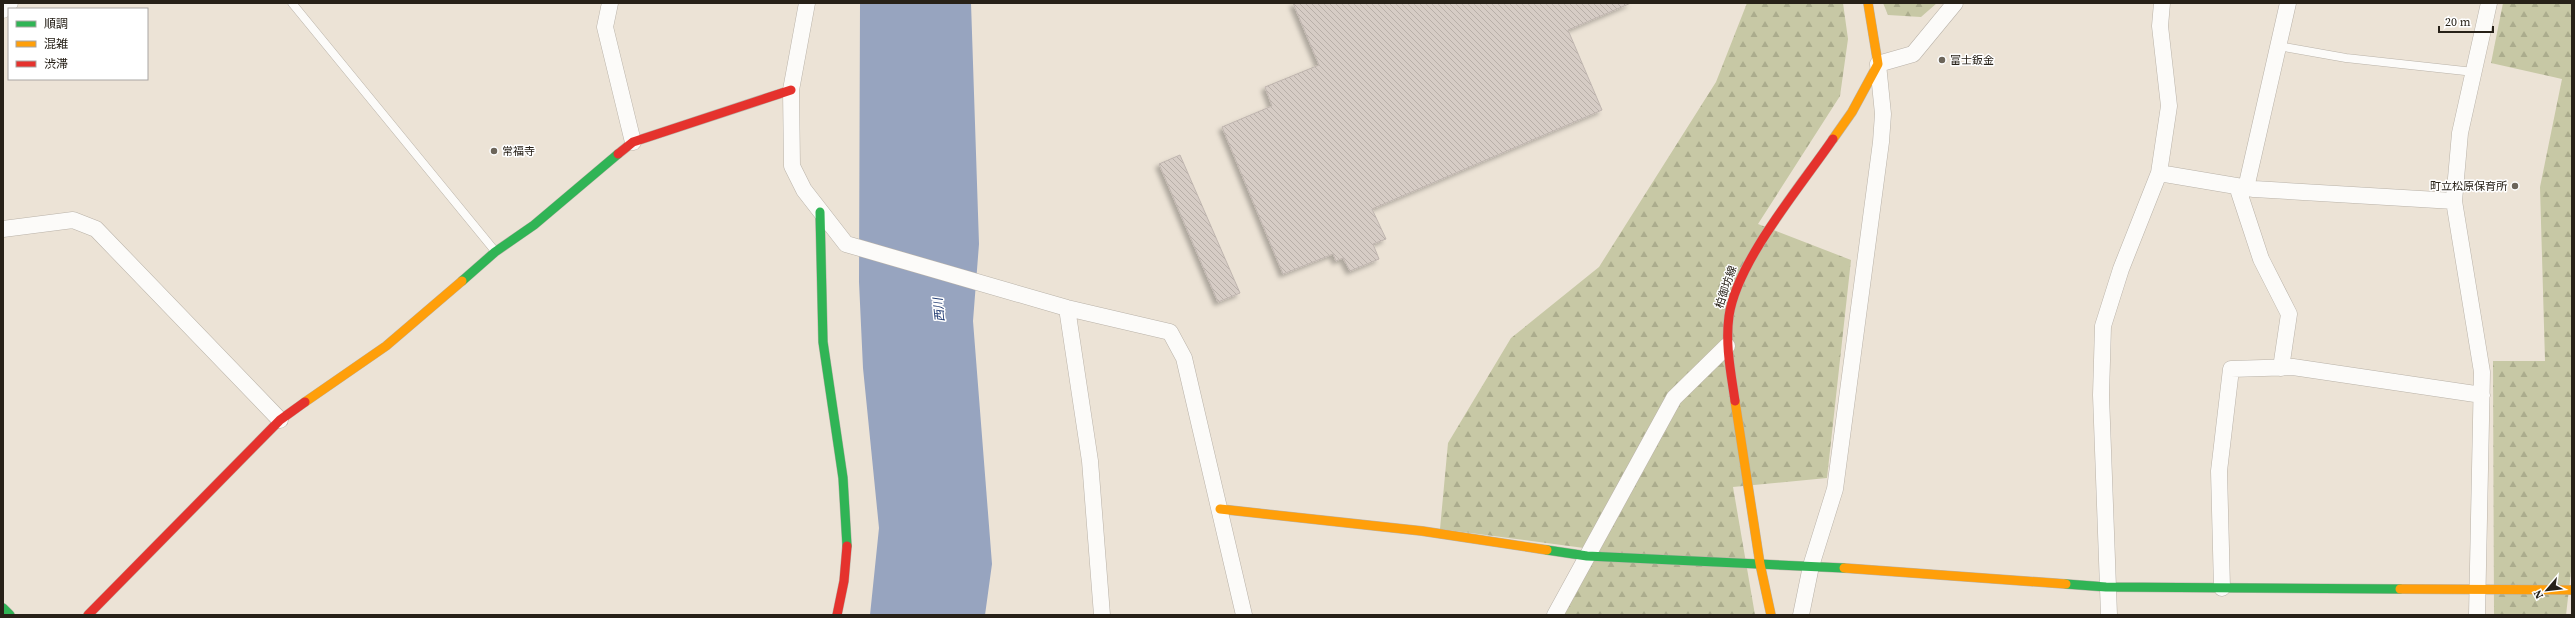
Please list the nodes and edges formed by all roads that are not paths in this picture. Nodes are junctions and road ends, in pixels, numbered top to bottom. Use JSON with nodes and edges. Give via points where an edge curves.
{"nodes":[{"id":1,"x":10,"y":3,"type":"edge"},
{"id":2,"x":292,"y":3,"type":"edge"},
{"id":3,"x":610,"y":3,"type":"edge"},
{"id":4,"x":1868,"y":3,"type":"edge"},
{"id":5,"x":1956,"y":3,"type":"edge"},
{"id":6,"x":2162,"y":3,"type":"edge"},
{"id":7,"x":2288,"y":3,"type":"edge"},
{"id":8,"x":2489,"y":3,"type":"edge"},
{"id":9,"x":810,"y":5,"type":"edge"},
{"id":10,"x":3,"y":10,"type":"edge"},
{"id":11,"x":2278,"y":46,"type":"junction"},
{"id":12,"x":1878,"y":64,"type":"junction"},
{"id":13,"x":2474,"y":72,"type":"junction"},
{"id":14,"x":792,"y":90,"type":"junction"},
{"id":15,"x":633,"y":142,"type":"junction"},
{"id":16,"x":2159,"y":173,"type":"junction"},
{"id":17,"x":2242,"y":187,"type":"junction"},
{"id":18,"x":2454,"y":201,"type":"junction"},
{"id":19,"x":820,"y":212,"type":"junction"},
{"id":20,"x":3,"y":228,"type":"edge"},
{"id":21,"x":496,"y":252,"type":"junction"},
{"id":22,"x":1067,"y":308,"type":"junction"},
{"id":23,"x":1727,"y":346,"type":"junction"},
{"id":24,"x":2281,"y":368,"type":"junction"},
{"id":25,"x":2482,"y":395,"type":"junction"},
{"id":26,"x":280,"y":420,"type":"junction"},
{"id":27,"x":1220,"y":509,"type":"junction"},
{"id":28,"x":1587,"y":556,"type":"junction"},
{"id":29,"x":1760,"y":564,"type":"junction"},
{"id":30,"x":1812,"y":566,"type":"junction"},
{"id":31,"x":2106,"y":587,"type":"junction"},
{"id":32,"x":2222,"y":588,"type":"junction"},
{"id":33,"x":2476,"y":590,"type":"junction"},
{"id":34,"x":2572,"y":590,"type":"edge"},
{"id":35,"x":3,"y":608,"type":"edge"},
{"id":36,"x":10,"y":615,"type":"edge"},
{"id":37,"x":88,"y":615,"type":"edge"},
{"id":38,"x":837,"y":615,"type":"edge"},
{"id":39,"x":1102,"y":615,"type":"edge"},
{"id":40,"x":1244,"y":615,"type":"edge"},
{"id":41,"x":1555,"y":615,"type":"edge"},
{"id":42,"x":1771,"y":615,"type":"edge"},
{"id":43,"x":1801,"y":615,"type":"edge"},
{"id":44,"x":2109,"y":615,"type":"edge"},
{"id":45,"x":2477,"y":615,"type":"edge"}],
"edges":[{"from":1,"to":10,"type":"street"},
{"from":2,"to":21,"type":"lane"},
{"from":3,"to":15,"type":"street","via":[[605,27]]},
{"from":4,"to":12,"type":"street"},
{"from":5,"to":12,"type":"street","via":[[1913,54]]},
{"from":6,"to":16,"type":"street","via":[[2160,26],[2169,106]]},
{"from":7,"to":11,"type":"street"},
{"from":8,"to":13,"type":"street"},
{"from":9,"to":14,"type":"street"},
{"from":11,"to":13,"type":"lane","via":[[2346,58]]},
{"from":11,"to":17,"type":"street"},
{"from":12,"to":23,"type":"street","name":"柏御坊線","via":[[1852,112],[1746,265],[1729,315]]},
{"from":12,"to":30,"type":"street","via":[[1883,114],[1881,142],[1835,489]]},
{"from":13,"to":18,"type":"street","via":[[2460,132]]},
{"from":14,"to":15,"type":"street"},
{"from":14,"to":19,"type":"street","via":[[792,166],[804,190]]},
{"from":15,"to":21,"type":"street","via":[[534,225]]},
{"from":16,"to":17,"type":"street"},
{"from":16,"to":31,"type":"street","via":[[2121,269],[2103,326],[2101,395]]},
{"from":17,"to":18,"type":"street"},
{"from":17,"to":24,"type":"street","via":[[2261,259],[2289,314]]},
{"from":18,"to":25,"type":"street","via":[[2482,372]]},
{"from":19,"to":22,"type":"street","via":[[846,244]]},
{"from":19,"to":38,"type":"street","via":[[823,341],[842,467],[848,530],[845,574]]},
{"from":20,"to":26,"type":"street","via":[[73,220],[96,229]]},
{"from":21,"to":26,"type":"street","via":[[386,346]]},
{"from":22,"to":27,"type":"street","via":[[1170,332],[1184,358]]},
{"from":22,"to":39,"type":"street","via":[[1090,461]]},
{"from":23,"to":28,"type":"street","via":[[1674,398]]},
{"from":23,"to":29,"type":"street","name":"柏御坊線"},
{"from":24,"to":25,"type":"street","via":[[2293,367]]},
{"from":24,"to":32,"type":"street","via":[[2231,369],[2219,471]]},
{"from":25,"to":33,"type":"street"},
{"from":26,"to":37,"type":"street"},
{"from":27,"to":28,"type":"street","via":[[1422,531]]},
{"from":27,"to":40,"type":"street"},
{"from":28,"to":29,"type":"street"},
{"from":28,"to":41,"type":"street"},
{"from":29,"to":30,"type":"street"},
{"from":29,"to":42,"type":"street","name":"柏御坊線"},
{"from":30,"to":31,"type":"street"},
{"from":30,"to":43,"type":"street"},
{"from":31,"to":32,"type":"street"},
{"from":31,"to":44,"type":"street"},
{"from":32,"to":33,"type":"street"},
{"from":33,"to":34,"type":"street"},
{"from":33,"to":45,"type":"street"},
{"from":35,"to":36,"type":"street"}]}
